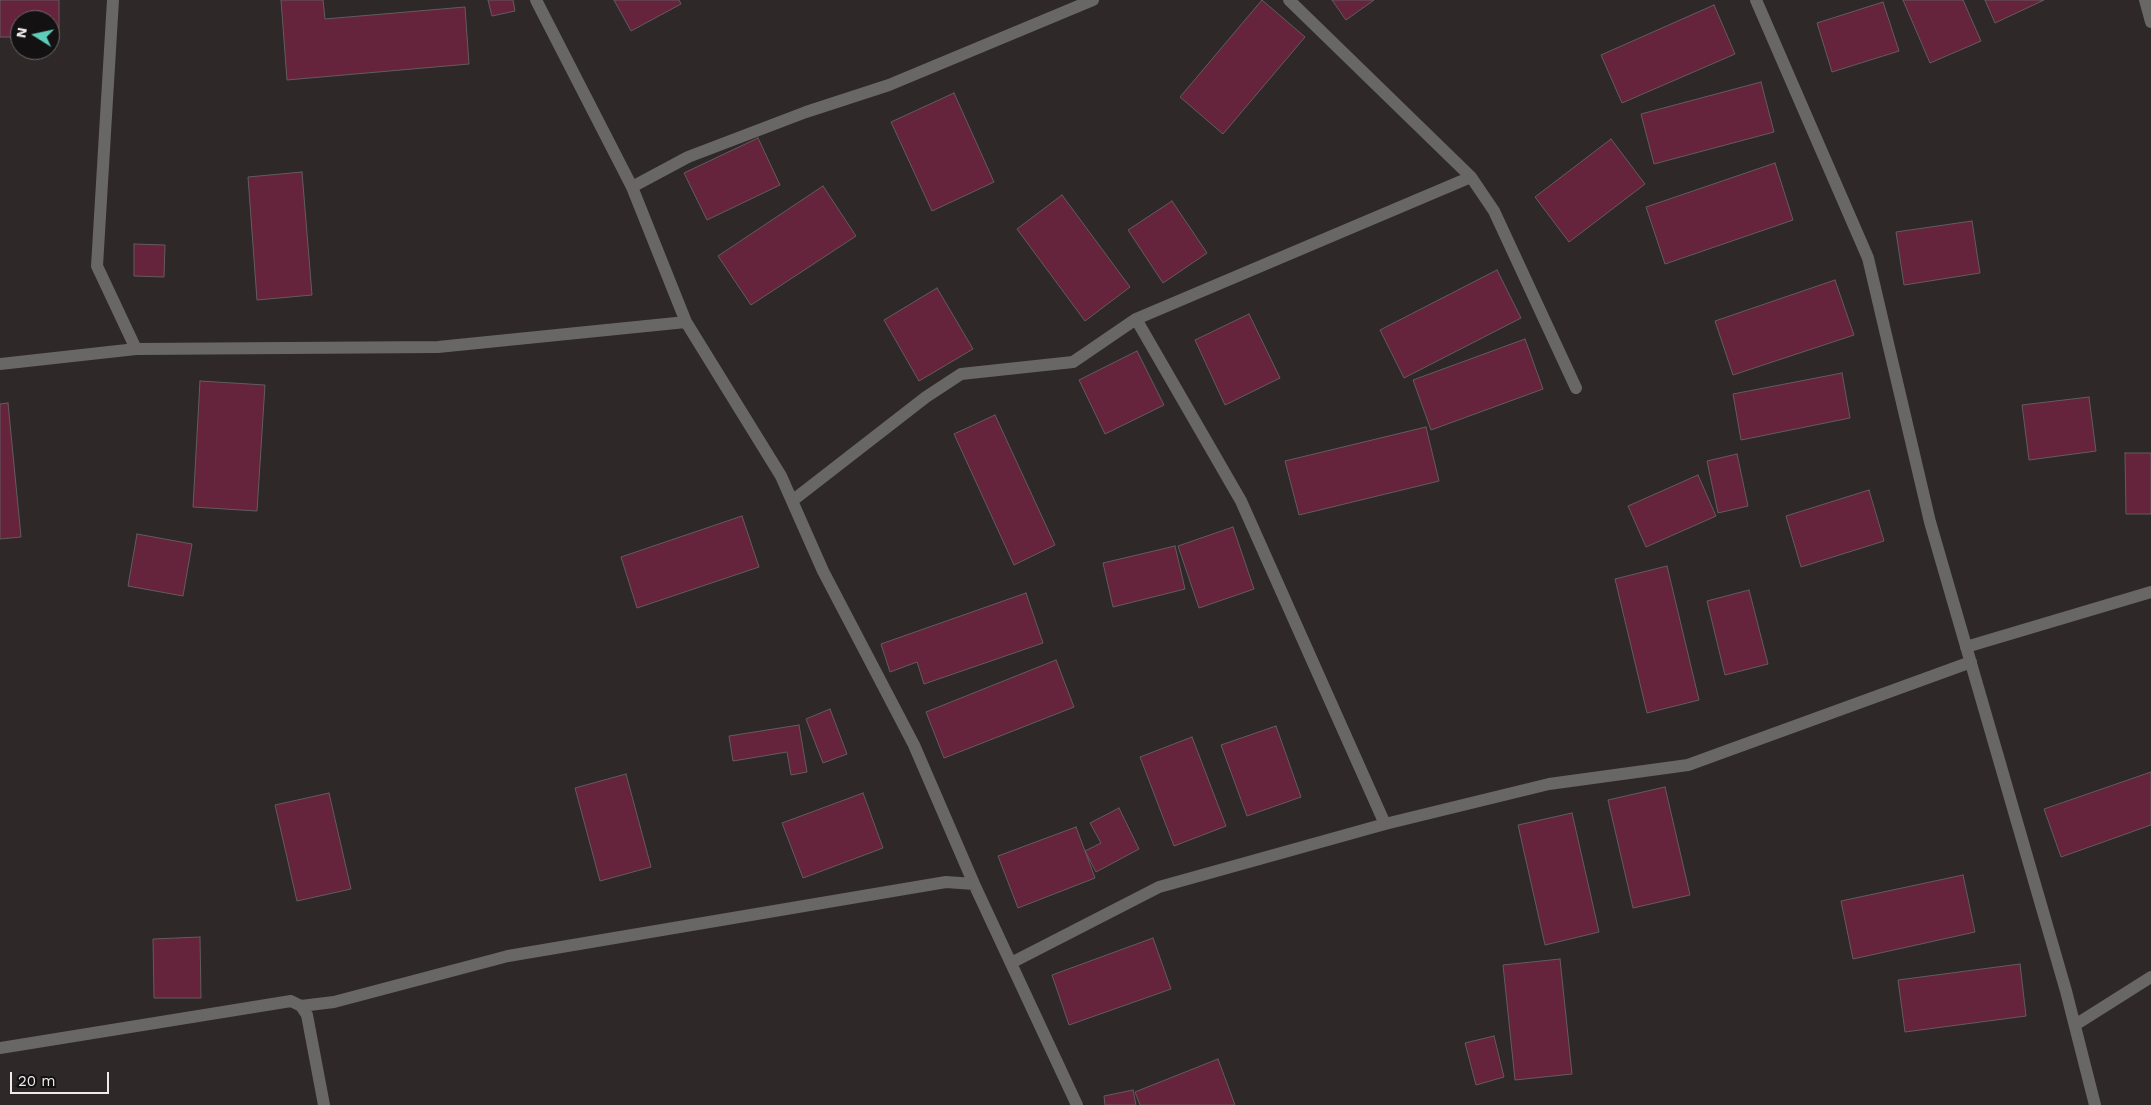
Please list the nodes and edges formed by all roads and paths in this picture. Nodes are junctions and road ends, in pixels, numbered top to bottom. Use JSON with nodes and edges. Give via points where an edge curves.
{"nodes":[{"id":1,"x":113,"y":0,"type":"edge"},
{"id":2,"x":536,"y":0,"type":"edge"},
{"id":3,"x":1093,"y":0,"type":"edge"},
{"id":4,"x":1289,"y":0,"type":"edge"},
{"id":5,"x":1756,"y":0,"type":"edge"},
{"id":6,"x":2145,"y":0,"type":"edge"},
{"id":7,"x":2151,"y":22,"type":"edge"},
{"id":8,"x":1471,"y":178,"type":"junction"},
{"id":9,"x":632,"y":187,"type":"junction"},
{"id":10,"x":1136,"y":319,"type":"junction"},
{"id":11,"x":686,"y":322,"type":"junction"},
{"id":12,"x":136,"y":349,"type":"junction"},
{"id":13,"x":0,"y":364,"type":"edge"},
{"id":14,"x":1576,"y":388,"type":"dead end"},
{"id":15,"x":792,"y":501,"type":"junction"},
{"id":16,"x":2151,"y":592,"type":"edge"},
{"id":17,"x":1966,"y":647,"type":"junction"},
{"id":18,"x":1971,"y":662,"type":"junction"},
{"id":19,"x":1385,"y":824,"type":"junction"},
{"id":20,"x":974,"y":884,"type":"junction"},
{"id":21,"x":1011,"y":963,"type":"junction"},
{"id":22,"x":2151,"y":977,"type":"edge"},
{"id":23,"x":301,"y":1006,"type":"junction"},
{"id":24,"x":2075,"y":1025,"type":"junction"},
{"id":25,"x":0,"y":1048,"type":"edge"},
{"id":26,"x":324,"y":1105,"type":"edge"},
{"id":27,"x":1077,"y":1105,"type":"edge"},
{"id":28,"x":2095,"y":1105,"type":"edge"}],
"edges":[{"from":1,"to":12,"type":"street","via":[[97,266]]},
{"from":2,"to":9,"type":"street"},
{"from":3,"to":9,"type":"street","via":[[890,85],[806,112],[688,157]]},
{"from":4,"to":8,"type":"street"},
{"from":5,"to":17,"type":"street","via":[[1868,258],[1930,522]]},
{"from":6,"to":7,"type":"street"},
{"from":8,"to":10,"type":"street"},
{"from":8,"to":14,"type":"street","via":[[1494,211]]},
{"from":9,"to":11,"type":"street"},
{"from":10,"to":15,"type":"street","via":[[1073,362],[961,374],[926,397]]},
{"from":10,"to":19,"type":"street","via":[[1241,501]]},
{"from":11,"to":12,"type":"street","via":[[438,347]]},
{"from":11,"to":15,"type":"street","via":[[781,476]]},
{"from":12,"to":13,"type":"street"},
{"from":15,"to":20,"type":"street","via":[[823,571],[914,745]]},
{"from":16,"to":17,"type":"street"},
{"from":17,"to":18,"type":"street"},
{"from":18,"to":19,"type":"street","via":[[1688,764],[1549,784]]},
{"from":18,"to":24,"type":"street"},
{"from":19,"to":21,"type":"street","via":[[1159,887]]},
{"from":20,"to":21,"type":"street"},
{"from":20,"to":23,"type":"street","via":[[946,882],[508,956],[334,1002]]},
{"from":21,"to":27,"type":"street"},
{"from":22,"to":24,"type":"street"},
{"from":23,"to":25,"type":"street","via":[[291,1001]]},
{"from":23,"to":26,"type":"street","via":[[307,1015]]},
{"from":24,"to":28,"type":"street"}]}
